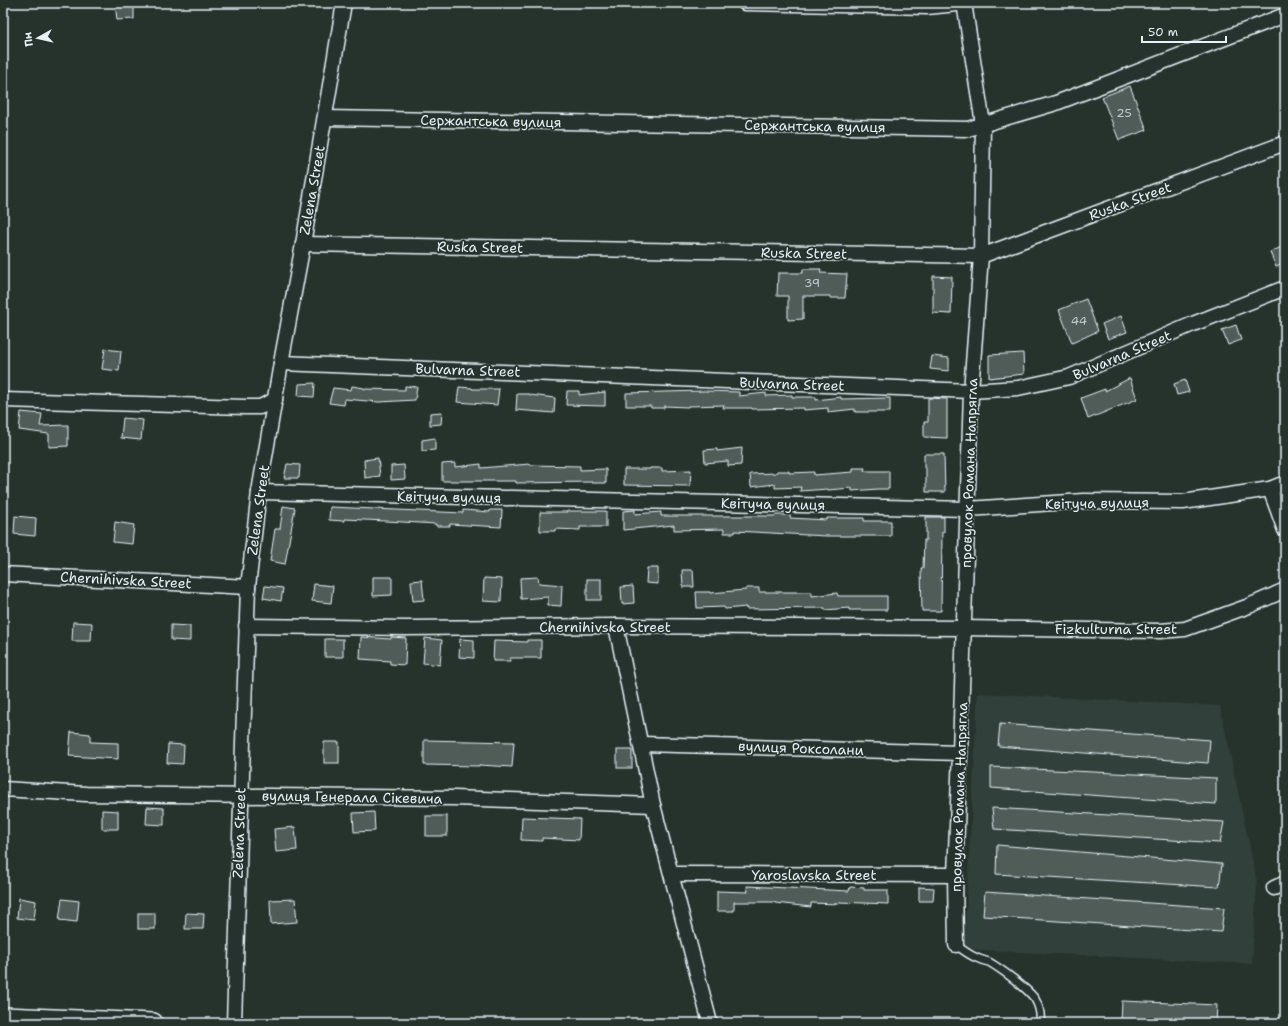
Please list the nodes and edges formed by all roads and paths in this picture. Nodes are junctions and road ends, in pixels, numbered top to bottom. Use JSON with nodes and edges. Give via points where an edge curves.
{"nodes":[{"id":1,"x":344,"y":3,"type":"edge"},
{"id":2,"x":745,"y":3,"type":"edge"},
{"id":3,"x":965,"y":3,"type":"edge"},
{"id":4,"x":1285,"y":15,"type":"edge"},
{"id":5,"x":325,"y":118,"type":"junction"},
{"id":6,"x":983,"y":124,"type":"junction"},
{"id":7,"x":1285,"y":143,"type":"edge"},
{"id":8,"x":303,"y":244,"type":"junction"},
{"id":9,"x":981,"y":256,"type":"junction"},
{"id":10,"x":1285,"y":288,"type":"edge"},
{"id":11,"x":281,"y":363,"type":"junction"},
{"id":12,"x":971,"y":391,"type":"junction"},
{"id":13,"x":3,"y":400,"type":"edge"},
{"id":14,"x":275,"y":400,"type":"junction"},
{"id":15,"x":1285,"y":483,"type":"edge"},
{"id":16,"x":1270,"y":489,"type":"junction"},
{"id":17,"x":259,"y":492,"type":"junction"},
{"id":18,"x":968,"y":509,"type":"junction"},
{"id":19,"x":1285,"y":530,"type":"edge"},
{"id":20,"x":3,"y":574,"type":"edge"},
{"id":21,"x":248,"y":587,"type":"junction"},
{"id":22,"x":1285,"y":590,"type":"edge"},
{"id":23,"x":246,"y":626,"type":"junction"},
{"id":24,"x":616,"y":626,"type":"junction"},
{"id":25,"x":963,"y":628,"type":"junction"},
{"id":26,"x":641,"y":744,"type":"junction"},
{"id":27,"x":960,"y":752,"type":"junction"},
{"id":28,"x":3,"y":789,"type":"edge"},
{"id":29,"x":240,"y":796,"type":"junction"},
{"id":30,"x":653,"y":805,"type":"junction"},
{"id":31,"x":672,"y":874,"type":"junction"},
{"id":32,"x":955,"y":875,"type":"junction"},
{"id":33,"x":956,"y":945,"type":"joint"},
{"id":34,"x":3,"y":1017,"type":"edge"},
{"id":35,"x":154,"y":1023,"type":"edge"},
{"id":36,"x":234,"y":1023,"type":"edge"},
{"id":37,"x":710,"y":1023,"type":"edge"},
{"id":38,"x":1040,"y":1023,"type":"edge"}],
"edges":[{"from":1,"to":5,"type":"street","name":"Zelena Street"},
{"from":2,"to":3,"type":"street","via":[[927,7]]},
{"from":3,"to":6,"type":"street","name":"провулок Романа Напрягла"},
{"from":4,"to":6,"type":"street","name":"Сержантська вулиця","via":[[1056,103]]},
{"from":5,"to":6,"type":"street","name":"Сержантська вулиця","via":[[968,129]]},
{"from":5,"to":8,"type":"street","name":"Zelena Street"},
{"from":6,"to":9,"type":"street","name":"провулок Романа Напрягла"},
{"from":7,"to":9,"type":"street","name":"Ruska Street"},
{"from":8,"to":9,"type":"street","name":"Ruska Street"},
{"from":8,"to":11,"type":"street","name":"Zelena Street"},
{"from":9,"to":12,"type":"street","name":"провулок Романа Напрягла"},
{"from":10,"to":12,"type":"street","name":"Bulvarna Street","via":[[1193,324],[1069,378],[1018,388]]},
{"from":11,"to":12,"type":"street","name":"Bulvarna Street"},
{"from":11,"to":14,"type":"street","name":"Zelena Street"},
{"from":12,"to":18,"type":"street","name":"провулок Романа Напрягла"},
{"from":13,"to":14,"type":"street","via":[[260,407]]},
{"from":14,"to":17,"type":"street","name":"Zelena Street"},
{"from":15,"to":16,"type":"street","name":"Квітуча вулиця"},
{"from":16,"to":18,"type":"street","name":"Квітуча вулиця","via":[[1184,502],[1083,501]]},
{"from":16,"to":19,"type":"street"},
{"from":17,"to":18,"type":"street","name":"Квітуча вулиця"},
{"from":17,"to":21,"type":"street","name":"Zelena Street"},
{"from":18,"to":25,"type":"street","name":"провулок Романа Напрягла"},
{"from":20,"to":21,"type":"street","name":"Chernihivska Street"},
{"from":21,"to":23,"type":"street","name":"Zelena Street"},
{"from":22,"to":25,"type":"street","name":"Fizkulturna Street","via":[[1185,629],[1160,631]]},
{"from":23,"to":24,"type":"street","name":"Chernihivska Street"},
{"from":23,"to":29,"type":"street","name":"Zelena Street"},
{"from":24,"to":25,"type":"street","name":"Chernihivska Street"},
{"from":24,"to":26,"type":"street"},
{"from":25,"to":27,"type":"street","name":"провулок Романа Напрягла"},
{"from":26,"to":27,"type":"street","name":"вулиця Роксолани"},
{"from":26,"to":30,"type":"street"},
{"from":27,"to":32,"type":"street","name":"провулок Романа Напрягла"},
{"from":28,"to":29,"type":"street","name":"вулиця Генерала Сікевича","via":[[86,794]]},
{"from":29,"to":30,"type":"street","name":"вулиця Генерала Сікевича","via":[[454,798]]},
{"from":29,"to":36,"type":"street","name":"Zelena Street"},
{"from":30,"to":31,"type":"street"},
{"from":31,"to":32,"type":"street","name":"Yaroslavska Street"},
{"from":31,"to":37,"type":"street"},
{"from":32,"to":33,"type":"street","name":"провулок Романа Напрягла"},
{"from":33,"to":38,"type":"lane","via":[[1001,970],[1035,998],[1039,1007]]},
{"from":34,"to":35,"type":"street"}]}
